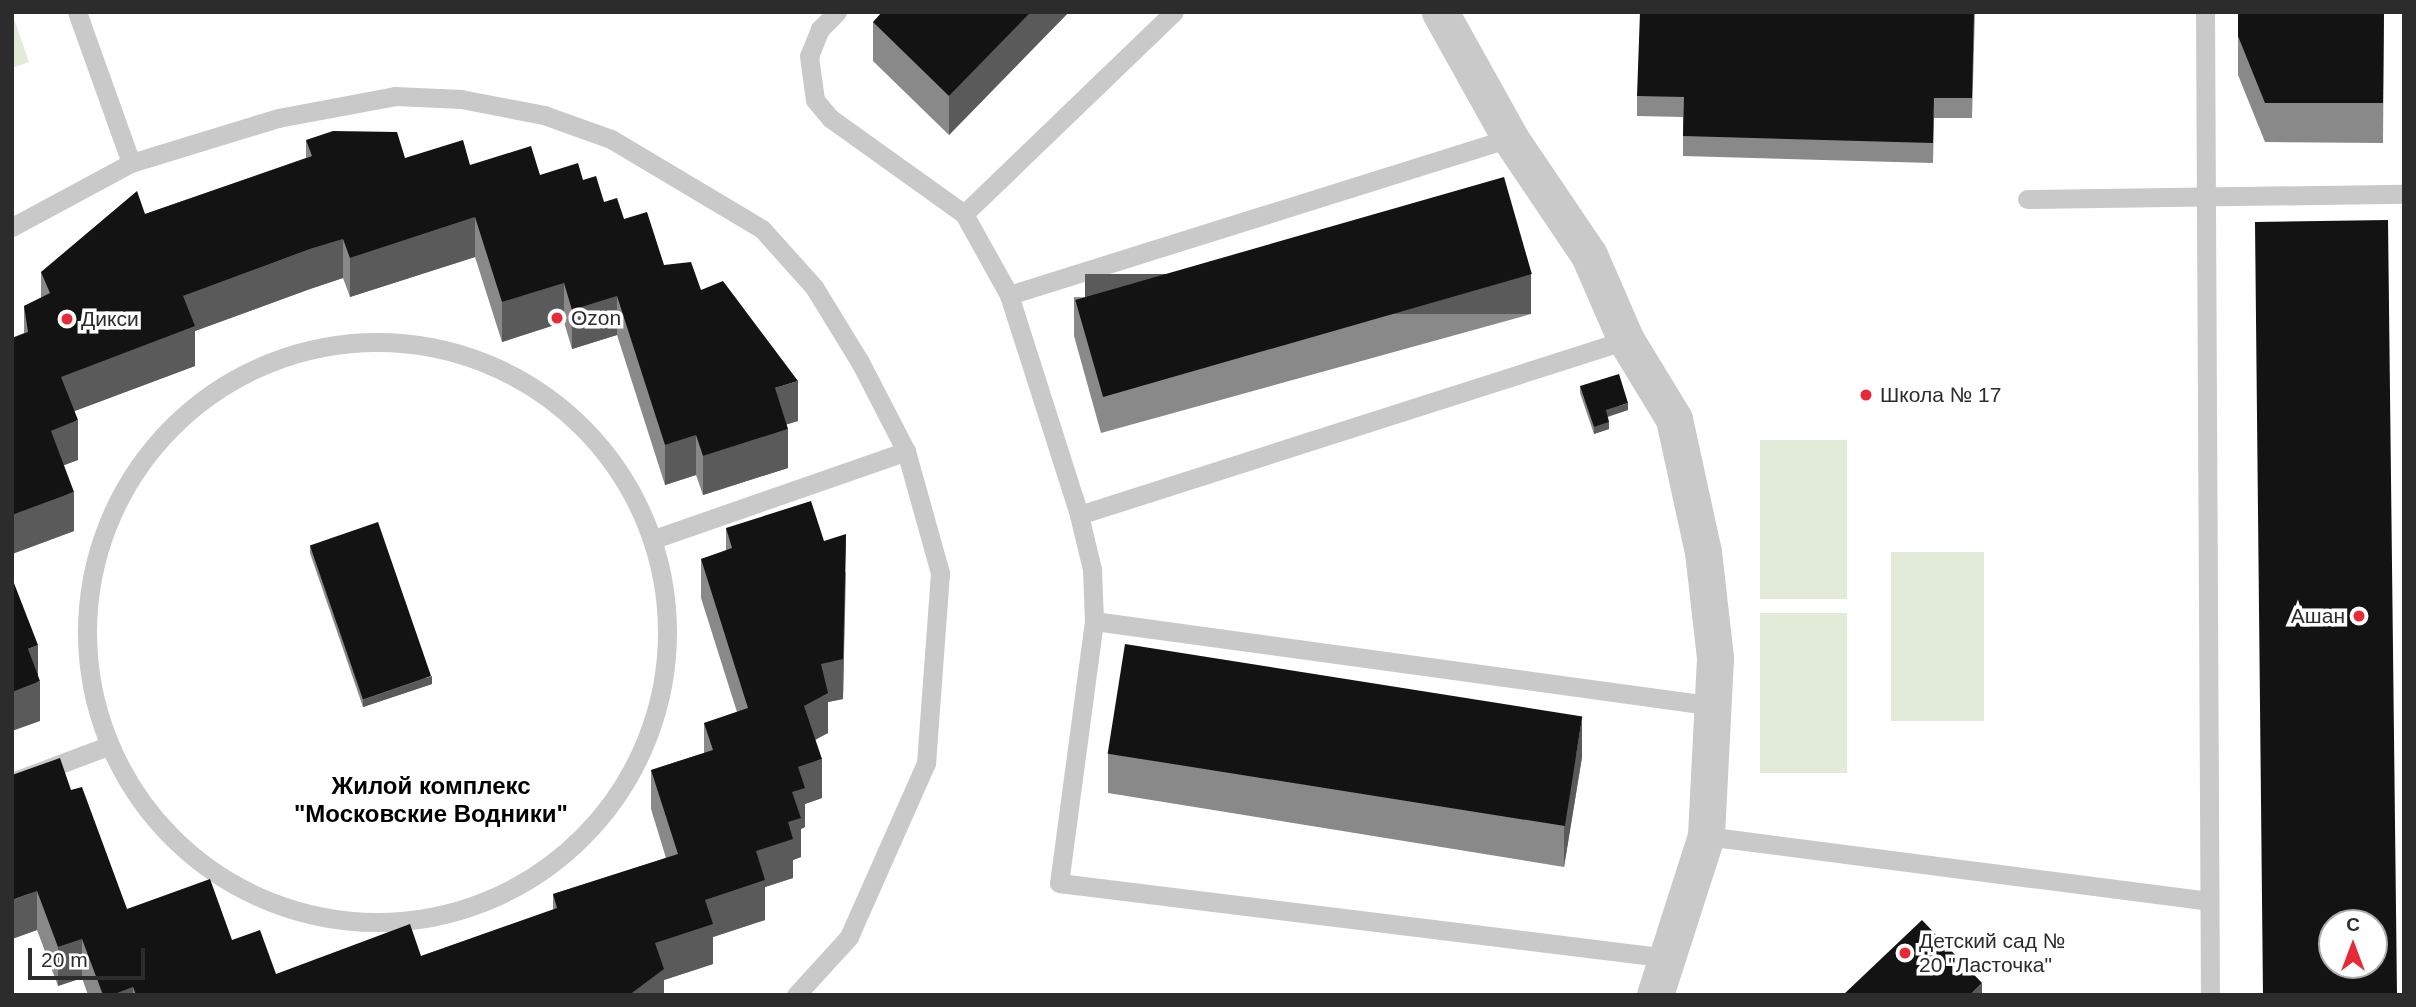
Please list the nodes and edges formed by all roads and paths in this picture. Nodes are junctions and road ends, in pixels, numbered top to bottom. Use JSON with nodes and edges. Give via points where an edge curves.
{"nodes":[{"id":1,"x":77,"y":12,"type":"edge"},
{"id":2,"x":837,"y":12,"type":"edge"},
{"id":3,"x":1174,"y":12,"type":"edge"},
{"id":4,"x":1440,"y":12,"type":"edge"},
{"id":5,"x":2205,"y":12,"type":"edge"},
{"id":6,"x":1510,"y":138,"type":"junction"},
{"id":7,"x":131,"y":163,"type":"junction"},
{"id":8,"x":2204,"y":194,"type":"junction"},
{"id":9,"x":2404,"y":194,"type":"edge"},
{"id":10,"x":2027,"y":199,"type":"dead end"},
{"id":11,"x":964,"y":214,"type":"junction"},
{"id":12,"x":12,"y":227,"type":"edge"},
{"id":13,"x":1009,"y":295,"type":"junction"},
{"id":14,"x":1626,"y":340,"type":"junction"},
{"id":15,"x":906,"y":451,"type":"junction"},
{"id":16,"x":1079,"y":515,"type":"junction"},
{"id":17,"x":654,"y":539,"type":"junction"},
{"id":18,"x":1094,"y":621,"type":"junction"},
{"id":19,"x":1715,"y":706,"type":"junction"},
{"id":20,"x":107,"y":746,"type":"junction"},
{"id":21,"x":12,"y":782,"type":"edge"},
{"id":22,"x":1706,"y":836,"type":"junction"},
{"id":23,"x":2209,"y":901,"type":"junction"},
{"id":24,"x":1670,"y":958,"type":"junction"},
{"id":25,"x":796,"y":995,"type":"edge"},
{"id":26,"x":1655,"y":995,"type":"edge"},
{"id":27,"x":2210,"y":995,"type":"edge"}],
"edges":[{"from":1,"to":7,"type":"lane"},
{"from":2,"to":11,"type":"lane","via":[[820,29],[809,56],[815,100],[830,118]]},
{"from":3,"to":11,"type":"lane"},
{"from":4,"to":6,"type":"street"},
{"from":5,"to":8,"type":"lane"},
{"from":6,"to":13,"type":"lane"},
{"from":6,"to":14,"type":"street","via":[[1589,255]]},
{"from":7,"to":12,"type":"lane"},
{"from":7,"to":15,"type":"lane","via":[[278,118],[395,96],[461,99],[544,115],[611,139],[762,229],[814,287]]},
{"from":8,"to":9,"type":"lane"},
{"from":8,"to":10,"type":"lane"},
{"from":8,"to":23,"type":"lane"},
{"from":11,"to":13,"type":"lane"},
{"from":13,"to":16,"type":"lane"},
{"from":14,"to":16,"type":"lane"},
{"from":14,"to":19,"type":"street","via":[[1674,419],[1703,552],[1715,658]]},
{"from":15,"to":17,"type":"lane"},
{"from":15,"to":25,"type":"lane","via":[[940,573],[926,763],[849,937]]},
{"from":16,"to":18,"type":"lane","via":[[1092,569]]},
{"from":17,"to":20,"type":"lane","via":[[669,615],[663,693],[637,766],[581,842],[504,895],[413,922],[319,919],[231,885],[158,825]]},
{"from":17,"to":20,"type":"lane","via":[[620,469],[568,411],[503,368],[429,344],[351,341],[275,358],[193,404],[130,475],[93,561],[86,642],[85,655]]},
{"from":18,"to":19,"type":"lane"},
{"from":18,"to":24,"type":"lane","via":[[1059,883]]},
{"from":19,"to":22,"type":"street"},
{"from":20,"to":21,"type":"lane"},
{"from":22,"to":23,"type":"lane"},
{"from":22,"to":24,"type":"street"},
{"from":23,"to":27,"type":"lane"},
{"from":24,"to":26,"type":"street"}]}
